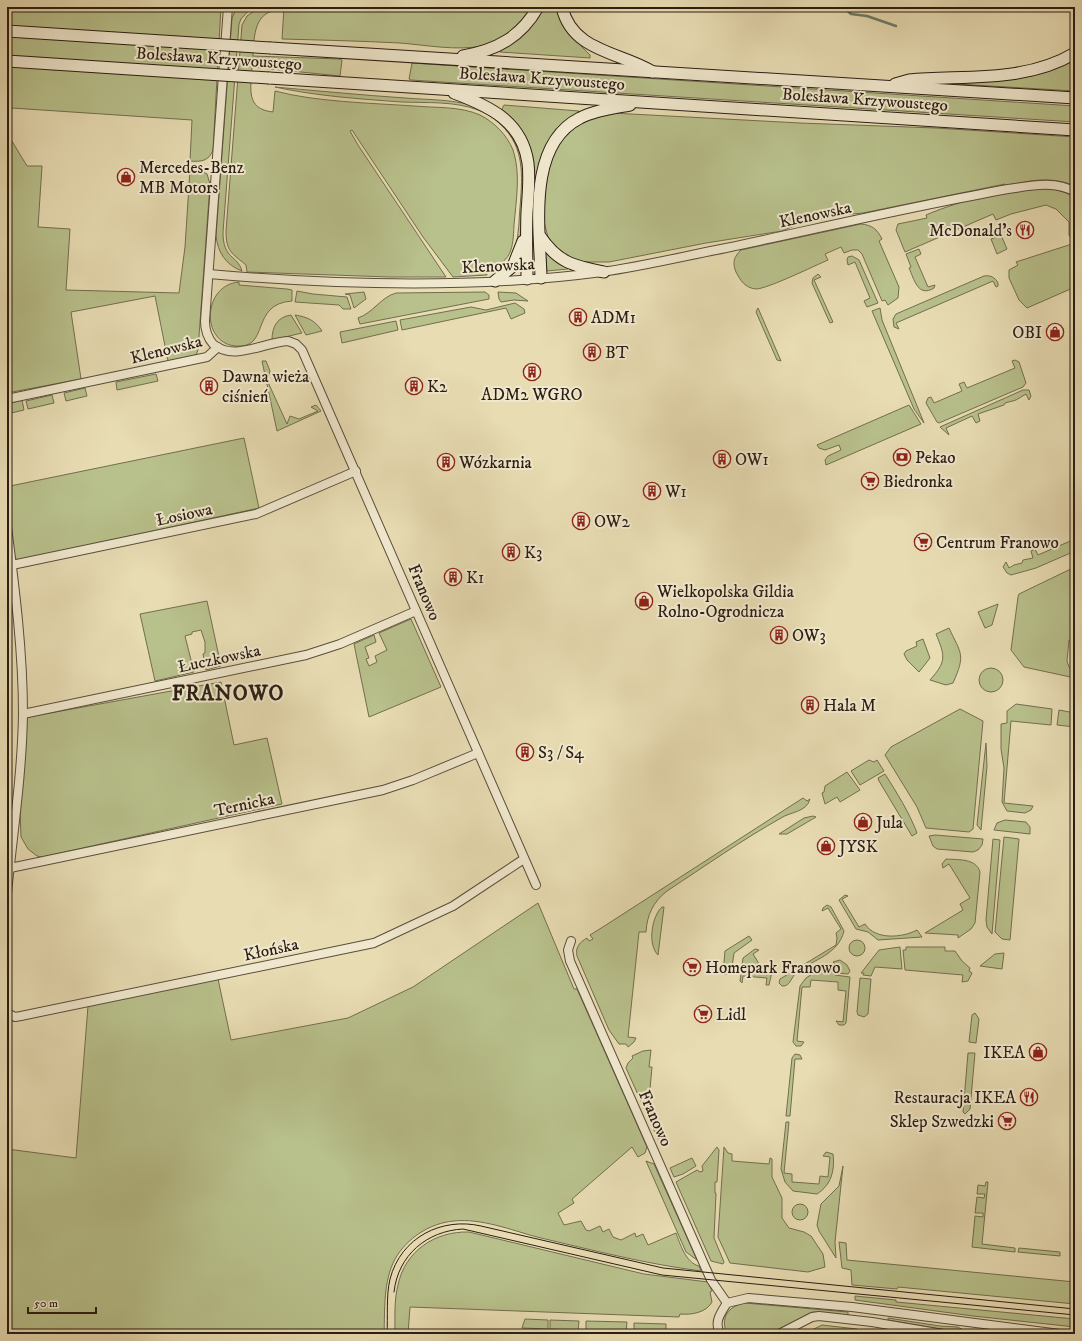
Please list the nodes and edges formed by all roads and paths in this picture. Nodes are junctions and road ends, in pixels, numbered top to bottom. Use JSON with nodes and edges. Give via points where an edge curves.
{"nodes":[{"id":1,"x":228,"y":7,"type":"edge"},
{"id":2,"x":538,"y":7,"type":"edge"},
{"id":3,"x":562,"y":7,"type":"edge"},
{"id":4,"x":7,"y":31,"type":"edge"},
{"id":5,"x":1075,"y":53,"type":"edge"},
{"id":6,"x":447,"y":58,"type":"junction"},
{"id":7,"x":7,"y":61,"type":"edge"},
{"id":8,"x":656,"y":73,"type":"junction"},
{"id":9,"x":886,"y":86,"type":"junction"},
{"id":10,"x":442,"y":89,"type":"junction"},
{"id":11,"x":1075,"y":98,"type":"edge"},
{"id":12,"x":645,"y":102,"type":"junction"},
{"id":13,"x":1075,"y":130,"type":"edge"},
{"id":14,"x":1075,"y":192,"type":"edge"},
{"id":15,"x":526,"y":227,"type":"junction"},
{"id":16,"x":540,"y":235,"type":"junction"},
{"id":17,"x":604,"y":272,"type":"junction"},
{"id":18,"x":209,"y":274,"type":"junction"},
{"id":19,"x":541,"y":278,"type":"junction"},
{"id":20,"x":527,"y":280,"type":"junction"},
{"id":21,"x":496,"y":281,"type":"junction"},
{"id":22,"x":218,"y":347,"type":"junction"},
{"id":23,"x":7,"y":399,"type":"edge"},
{"id":24,"x":356,"y":471,"type":"junction"},
{"id":25,"x":7,"y":527,"type":"edge"},
{"id":26,"x":12,"y":565,"type":"junction"},
{"id":27,"x":416,"y":610,"type":"junction"},
{"id":28,"x":22,"y":714,"type":"junction"},
{"id":29,"x":478,"y":753,"type":"junction"},
{"id":30,"x":524,"y":859,"type":"junction"},
{"id":31,"x":10,"y":868,"type":"junction"},
{"id":32,"x":536,"y":885,"type":"dead end"},
{"id":33,"x":7,"y":893,"type":"edge"},
{"id":34,"x":571,"y":941,"type":"dead end"},
{"id":35,"x":7,"y":1013,"type":"edge"},
{"id":36,"x":727,"y":1304,"type":"junction"},
{"id":37,"x":720,"y":1334,"type":"edge"},
{"id":38,"x":779,"y":1334,"type":"edge"},
{"id":39,"x":943,"y":1334,"type":"edge"},
{"id":40,"x":1060,"y":1334,"type":"edge"}],
"edges":[{"from":1,"to":18,"type":"street"},
{"from":2,"to":6,"type":"main road","via":[[514,38],[480,52]]},
{"from":3,"to":8,"type":"main road","via":[[573,29],[597,50],[639,63]]},
{"from":4,"to":6,"type":"main road","name":"Bolesława Krzywoustego","bridge":true},
{"from":5,"to":9,"type":"main road","via":[[1045,68],[1025,73],[909,80]]},
{"from":6,"to":8,"type":"main road","name":"Bolesława Krzywoustego"},
{"from":7,"to":10,"type":"main road","name":"Bolesława Krzywoustego","bridge":true},
{"from":8,"to":9,"type":"main road","name":"Bolesława Krzywoustego"},
{"from":9,"to":11,"type":"main road","name":"Bolesława Krzywoustego"},
{"from":10,"to":12,"type":"main road","name":"Bolesława Krzywoustego"},
{"from":10,"to":15,"type":"main road","via":[[492,109],[510,124],[520,139],[526,153],[529,173]]},
{"from":12,"to":13,"type":"main road","name":"Bolesława Krzywoustego"},
{"from":12,"to":16,"type":"main road","via":[[579,118],[560,134],[547,154],[541,176]]},
{"from":14,"to":17,"type":"street","name":"Klenowska","via":[[1040,184]]},
{"from":15,"to":20,"type":"main road"},
{"from":15,"to":21,"type":"main road","via":[[517,260],[509,271]]},
{"from":16,"to":17,"type":"main road","via":[[548,248],[559,258],[576,266]]},
{"from":16,"to":19,"type":"main road"},
{"from":17,"to":19,"type":"street","name":"Klenowska"},
{"from":18,"to":21,"type":"street","name":"Klenowska","via":[[392,283]]},
{"from":18,"to":22,"type":"street","name":"Klenowska","via":[[205,329],[209,338]]},
{"from":19,"to":20,"type":"street","name":"Klenowska"},
{"from":20,"to":21,"type":"street","name":"Klenowska"},
{"from":22,"to":23,"type":"street","name":"Klenowska","via":[[207,357]]},
{"from":22,"to":24,"type":"street","name":"Franowo","via":[[232,352],[288,341],[300,347]]},
{"from":24,"to":26,"type":"street","name":"Łosiowa","via":[[256,514]]},
{"from":24,"to":27,"type":"street","name":"Franowo"},
{"from":25,"to":26,"type":"street"},
{"from":26,"to":28,"type":"street","via":[[21,661]]},
{"from":27,"to":28,"type":"street","name":"Łuczkowska","via":[[340,644],[306,655]]},
{"from":27,"to":29,"type":"street","name":"Franowo"},
{"from":28,"to":31,"type":"street","via":[[16,824]]},
{"from":29,"to":30,"type":"street","name":"Franowo"},
{"from":29,"to":31,"type":"street","name":"Ternicka","via":[[408,783],[383,790]]},
{"from":30,"to":32,"type":"street","name":"Franowo"},
{"from":30,"to":35,"type":"street","name":"Kłońska","via":[[453,906],[374,942],[21,1016],[15,1017]]},
{"from":31,"to":33,"type":"street"},
{"from":34,"to":36,"type":"street","name":"Franowo","via":[[568,950],[570,961],[711,1280]]},
{"from":36,"to":37,"type":"street","via":[[717,1318],[717,1329]]},
{"from":36,"to":40,"type":"street","via":[[737,1299],[748,1298],[859,1308]]},
{"from":38,"to":39,"type":"street","via":[[818,1316]]}]}
